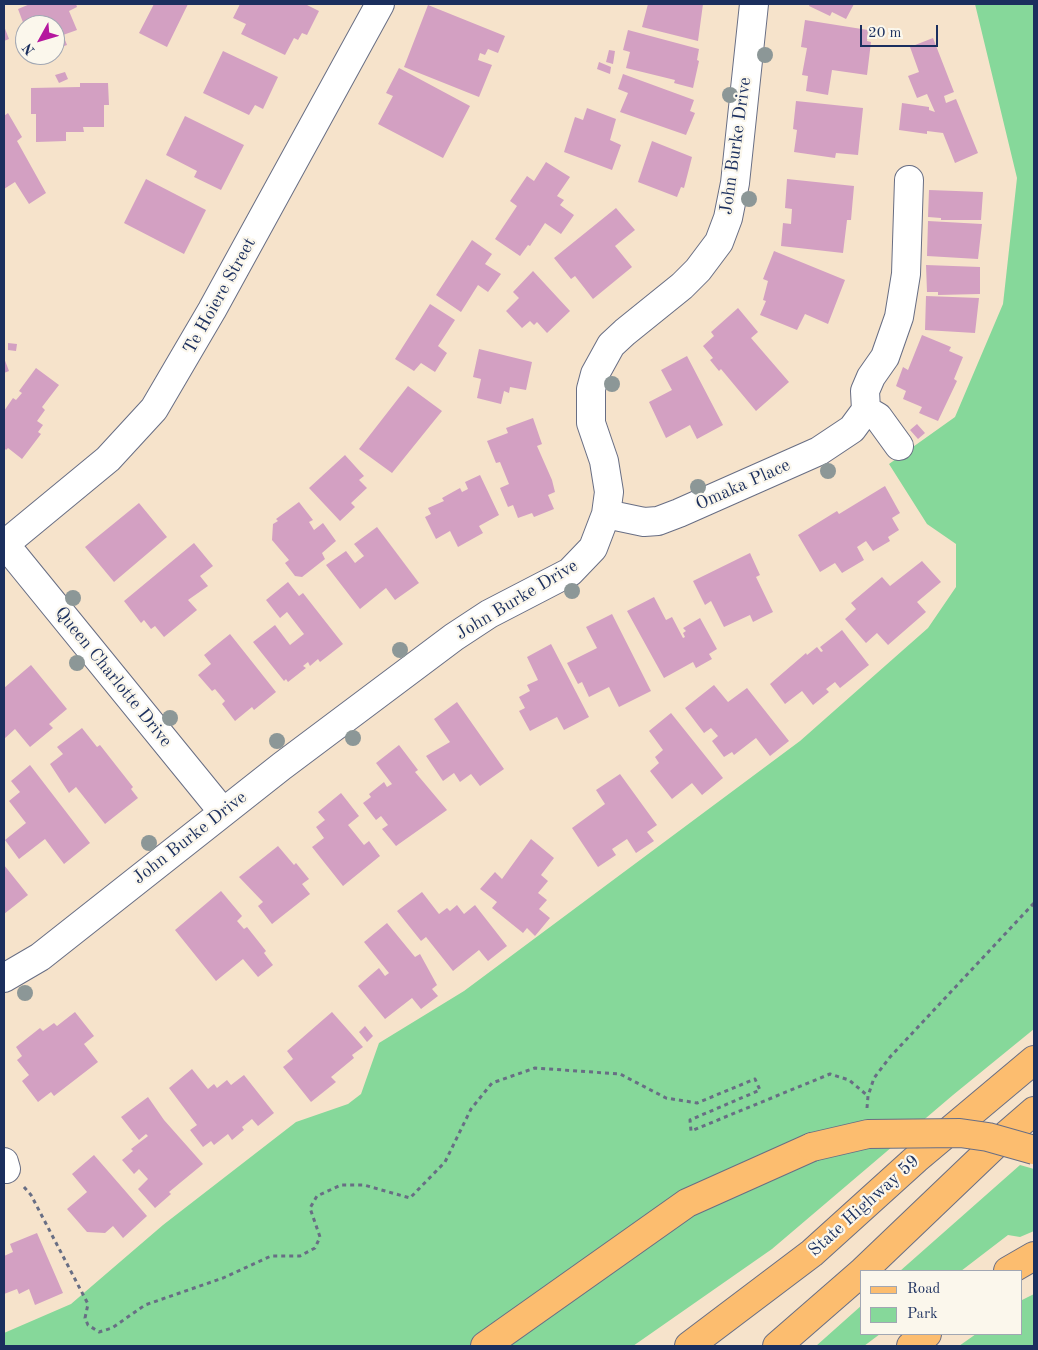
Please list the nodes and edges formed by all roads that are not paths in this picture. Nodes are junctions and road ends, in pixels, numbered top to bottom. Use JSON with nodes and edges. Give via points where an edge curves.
{"nodes":[{"id":1,"x":380,"y":4,"type":"edge"},
{"id":2,"x":754,"y":4,"type":"edge"},
{"id":3,"x":909,"y":180,"type":"dead end"},
{"id":4,"x":866,"y":410,"type":"junction"},
{"id":5,"x":900,"y":446,"type":"dead end"},
{"id":6,"x":606,"y":514,"type":"junction"},
{"id":7,"x":4,"y":543,"type":"edge"},
{"id":8,"x":223,"y":812,"type":"junction"},
{"id":9,"x":4,"y":978,"type":"edge"},
{"id":10,"x":1034,"y":1060,"type":"edge"},
{"id":11,"x":1034,"y":1111,"type":"edge"},
{"id":12,"x":1034,"y":1150,"type":"edge"},
{"id":13,"x":1034,"y":1256,"type":"edge"},
{"id":14,"x":864,"y":1270,"type":"edge"},
{"id":15,"x":1010,"y":1270,"type":"edge"},
{"id":16,"x":860,"y":1274,"type":"edge"},
{"id":17,"x":926,"y":1335,"type":"edge"},
{"id":18,"x":485,"y":1346,"type":"edge"},
{"id":19,"x":689,"y":1346,"type":"edge"},
{"id":20,"x":777,"y":1346,"type":"edge"},
{"id":21,"x":911,"y":1346,"type":"edge"}],
"edges":[{"from":1,"to":7,"type":"street","name":"Te Hoiere Street","via":[[154,409],[108,459]]},
{"from":2,"to":6,"type":"street","name":"John Burke Drive","via":[[735,183],[719,242],[682,286],[611,345],[595,374],[591,389],[591,423],[608,478]]},
{"from":3,"to":4,"type":"street","via":[[906,274],[899,318],[885,357],[865,391]]},
{"from":4,"to":5,"type":"street","via":[[878,417]]},
{"from":4,"to":6,"type":"street","name":"Omaka Place","via":[[852,429],[819,451],[679,513],[658,521],[644,522]]},
{"from":6,"to":8,"type":"street","name":"John Burke Drive","via":[[593,548],[570,572],[476,621]]},
{"from":7,"to":8,"type":"street","name":"Queen Charlotte Drive"},
{"from":8,"to":9,"type":"street","name":"John Burke Drive","via":[[40,957]]},
{"from":10,"to":19,"type":"main road","name":"State Highway 59","via":[[812,1253]]},
{"from":11,"to":14,"type":"main road","via":[[996,1143]]},
{"from":12,"to":18,"type":"main road","bridge":true,"via":[[960,1133],[868,1134],[812,1147],[687,1203]]},
{"from":13,"to":15,"type":"main road"},
{"from":16,"to":20,"type":"main road"},
{"from":17,"to":21,"type":"main road"}]}
